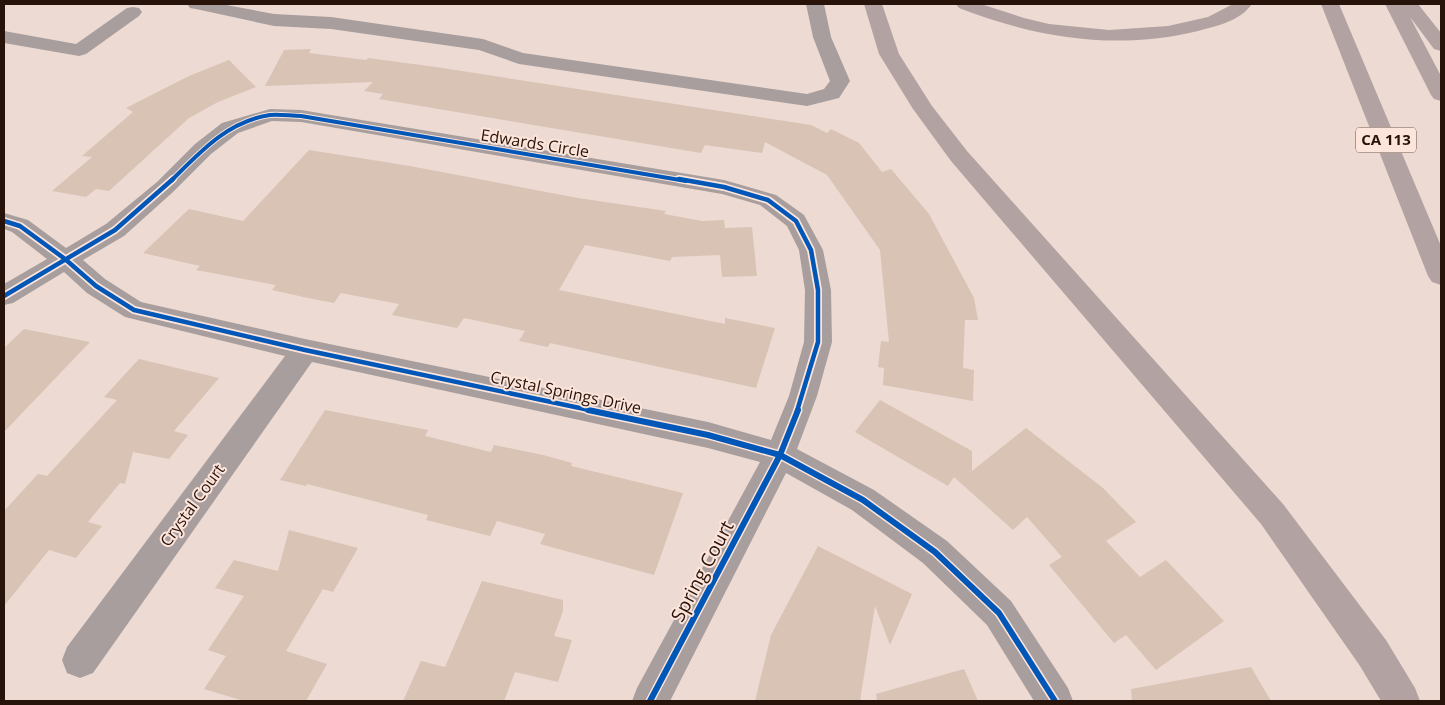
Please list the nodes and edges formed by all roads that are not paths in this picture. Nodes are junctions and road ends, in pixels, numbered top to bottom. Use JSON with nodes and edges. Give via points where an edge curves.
{"nodes":[{"id":1,"x":196,"y":4,"type":"edge"},
{"id":2,"x":816,"y":4,"type":"edge"},
{"id":3,"x":873,"y":4,"type":"edge"},
{"id":4,"x":965,"y":4,"type":"edge"},
{"id":5,"x":1243,"y":4,"type":"edge"},
{"id":6,"x":1330,"y":4,"type":"edge"},
{"id":7,"x":1394,"y":4,"type":"edge"},
{"id":8,"x":1409,"y":4,"type":"edge"},
{"id":9,"x":133,"y":12,"type":"dead end"},
{"id":10,"x":4,"y":37,"type":"edge"},
{"id":11,"x":1441,"y":45,"type":"edge"},
{"id":12,"x":1441,"y":95,"type":"edge"},
{"id":13,"x":4,"y":220,"type":"edge"},
{"id":14,"x":66,"y":259,"type":"junction"},
{"id":15,"x":1441,"y":276,"type":"edge"},
{"id":16,"x":4,"y":296,"type":"edge"},
{"id":17,"x":305,"y":350,"type":"junction"},
{"id":18,"x":780,"y":455,"type":"junction"},
{"id":19,"x":80,"y":660,"type":"dead end"},
{"id":20,"x":650,"y":701,"type":"edge"},
{"id":21,"x":1055,"y":701,"type":"edge"},
{"id":22,"x":1402,"y":701,"type":"edge"}],
"edges":[{"from":1,"to":2,"type":"street","via":[[274,20],[330,23],[483,45],[519,58],[807,100],[832,94],[840,81],[822,36]]},
{"from":3,"to":22,"type":"highway","via":[[889,54],[923,109],[959,156],[1272,514],[1373,652]]},
{"from":4,"to":5,"type":"highway","via":[[1020,23],[1078,33],[1128,35],[1203,24]]},
{"from":6,"to":15,"type":"highway","number":"CA 113"},
{"from":7,"to":12,"type":"highway"},
{"from":8,"to":11,"type":"highway"},
{"from":9,"to":10,"type":"street","via":[[79,50]]},
{"from":13,"to":14,"type":"street","name":"Crystal Springs Drive","via":[[20,226]]},
{"from":14,"to":16,"type":"street","name":"Edwards Circle"},
{"from":14,"to":17,"type":"street","name":"Crystal Springs Drive","via":[[96,286],[134,310]]},
{"from":14,"to":18,"type":"street","name":"Edwards Circle","via":[[115,230],[230,128],[270,115],[301,116],[724,187],[768,200],[796,221],[811,250],[818,290],[818,342],[804,396]]},
{"from":17,"to":18,"type":"street","name":"Crystal Springs Drive","via":[[708,435]]},
{"from":17,"to":19,"type":"street","name":"Crystal Court"},
{"from":18,"to":20,"type":"street","name":"Spring Court"},
{"from":18,"to":21,"type":"street","name":"Crystal Springs Drive","via":[[862,500],[935,552],[998,613]]}]}
